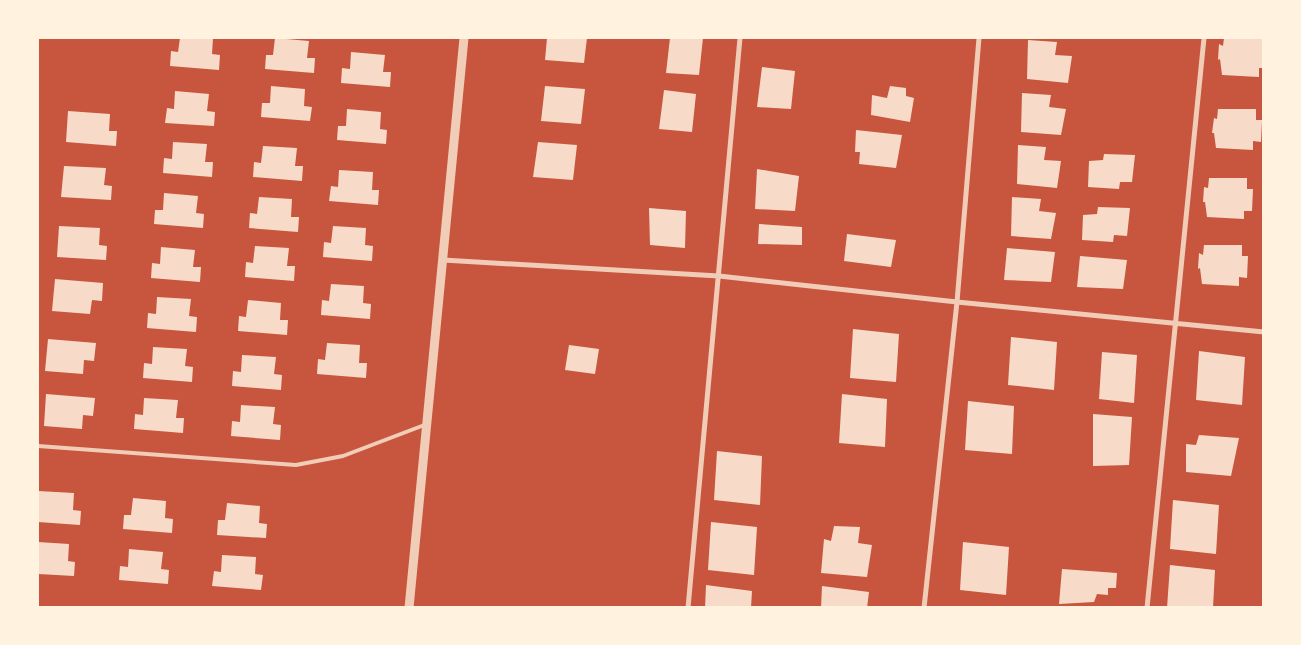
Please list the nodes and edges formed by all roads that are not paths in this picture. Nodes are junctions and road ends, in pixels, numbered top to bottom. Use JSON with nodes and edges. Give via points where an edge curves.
{"nodes":[{"id":1,"x":464,"y":38,"type":"edge"},
{"id":2,"x":740,"y":38,"type":"edge"},
{"id":3,"x":979,"y":38,"type":"edge"},
{"id":4,"x":1204,"y":38,"type":"edge"},
{"id":5,"x":443,"y":260,"type":"junction"},
{"id":6,"x":719,"y":276,"type":"junction"},
{"id":7,"x":957,"y":302,"type":"junction"},
{"id":8,"x":1175,"y":323,"type":"junction"},
{"id":9,"x":1264,"y":332,"type":"edge"},
{"id":10,"x":427,"y":424,"type":"junction"},
{"id":11,"x":38,"y":446,"type":"edge"},
{"id":12,"x":409,"y":608,"type":"edge"},
{"id":13,"x":688,"y":608,"type":"edge"},
{"id":14,"x":924,"y":608,"type":"edge"},
{"id":15,"x":1147,"y":608,"type":"edge"}],
"edges":[{"from":1,"to":5,"type":"street"},
{"from":2,"to":6,"type":"street"},
{"from":3,"to":7,"type":"street"},
{"from":4,"to":8,"type":"street"},
{"from":5,"to":6,"type":"street"},
{"from":5,"to":10,"type":"street"},
{"from":6,"to":7,"type":"street"},
{"from":6,"to":13,"type":"street"},
{"from":7,"to":8,"type":"street"},
{"from":7,"to":14,"type":"street"},
{"from":8,"to":9,"type":"street"},
{"from":8,"to":15,"type":"street"},
{"from":10,"to":11,"type":"lane","via":[[343,456],[296,465]]},
{"from":10,"to":12,"type":"street"}]}
